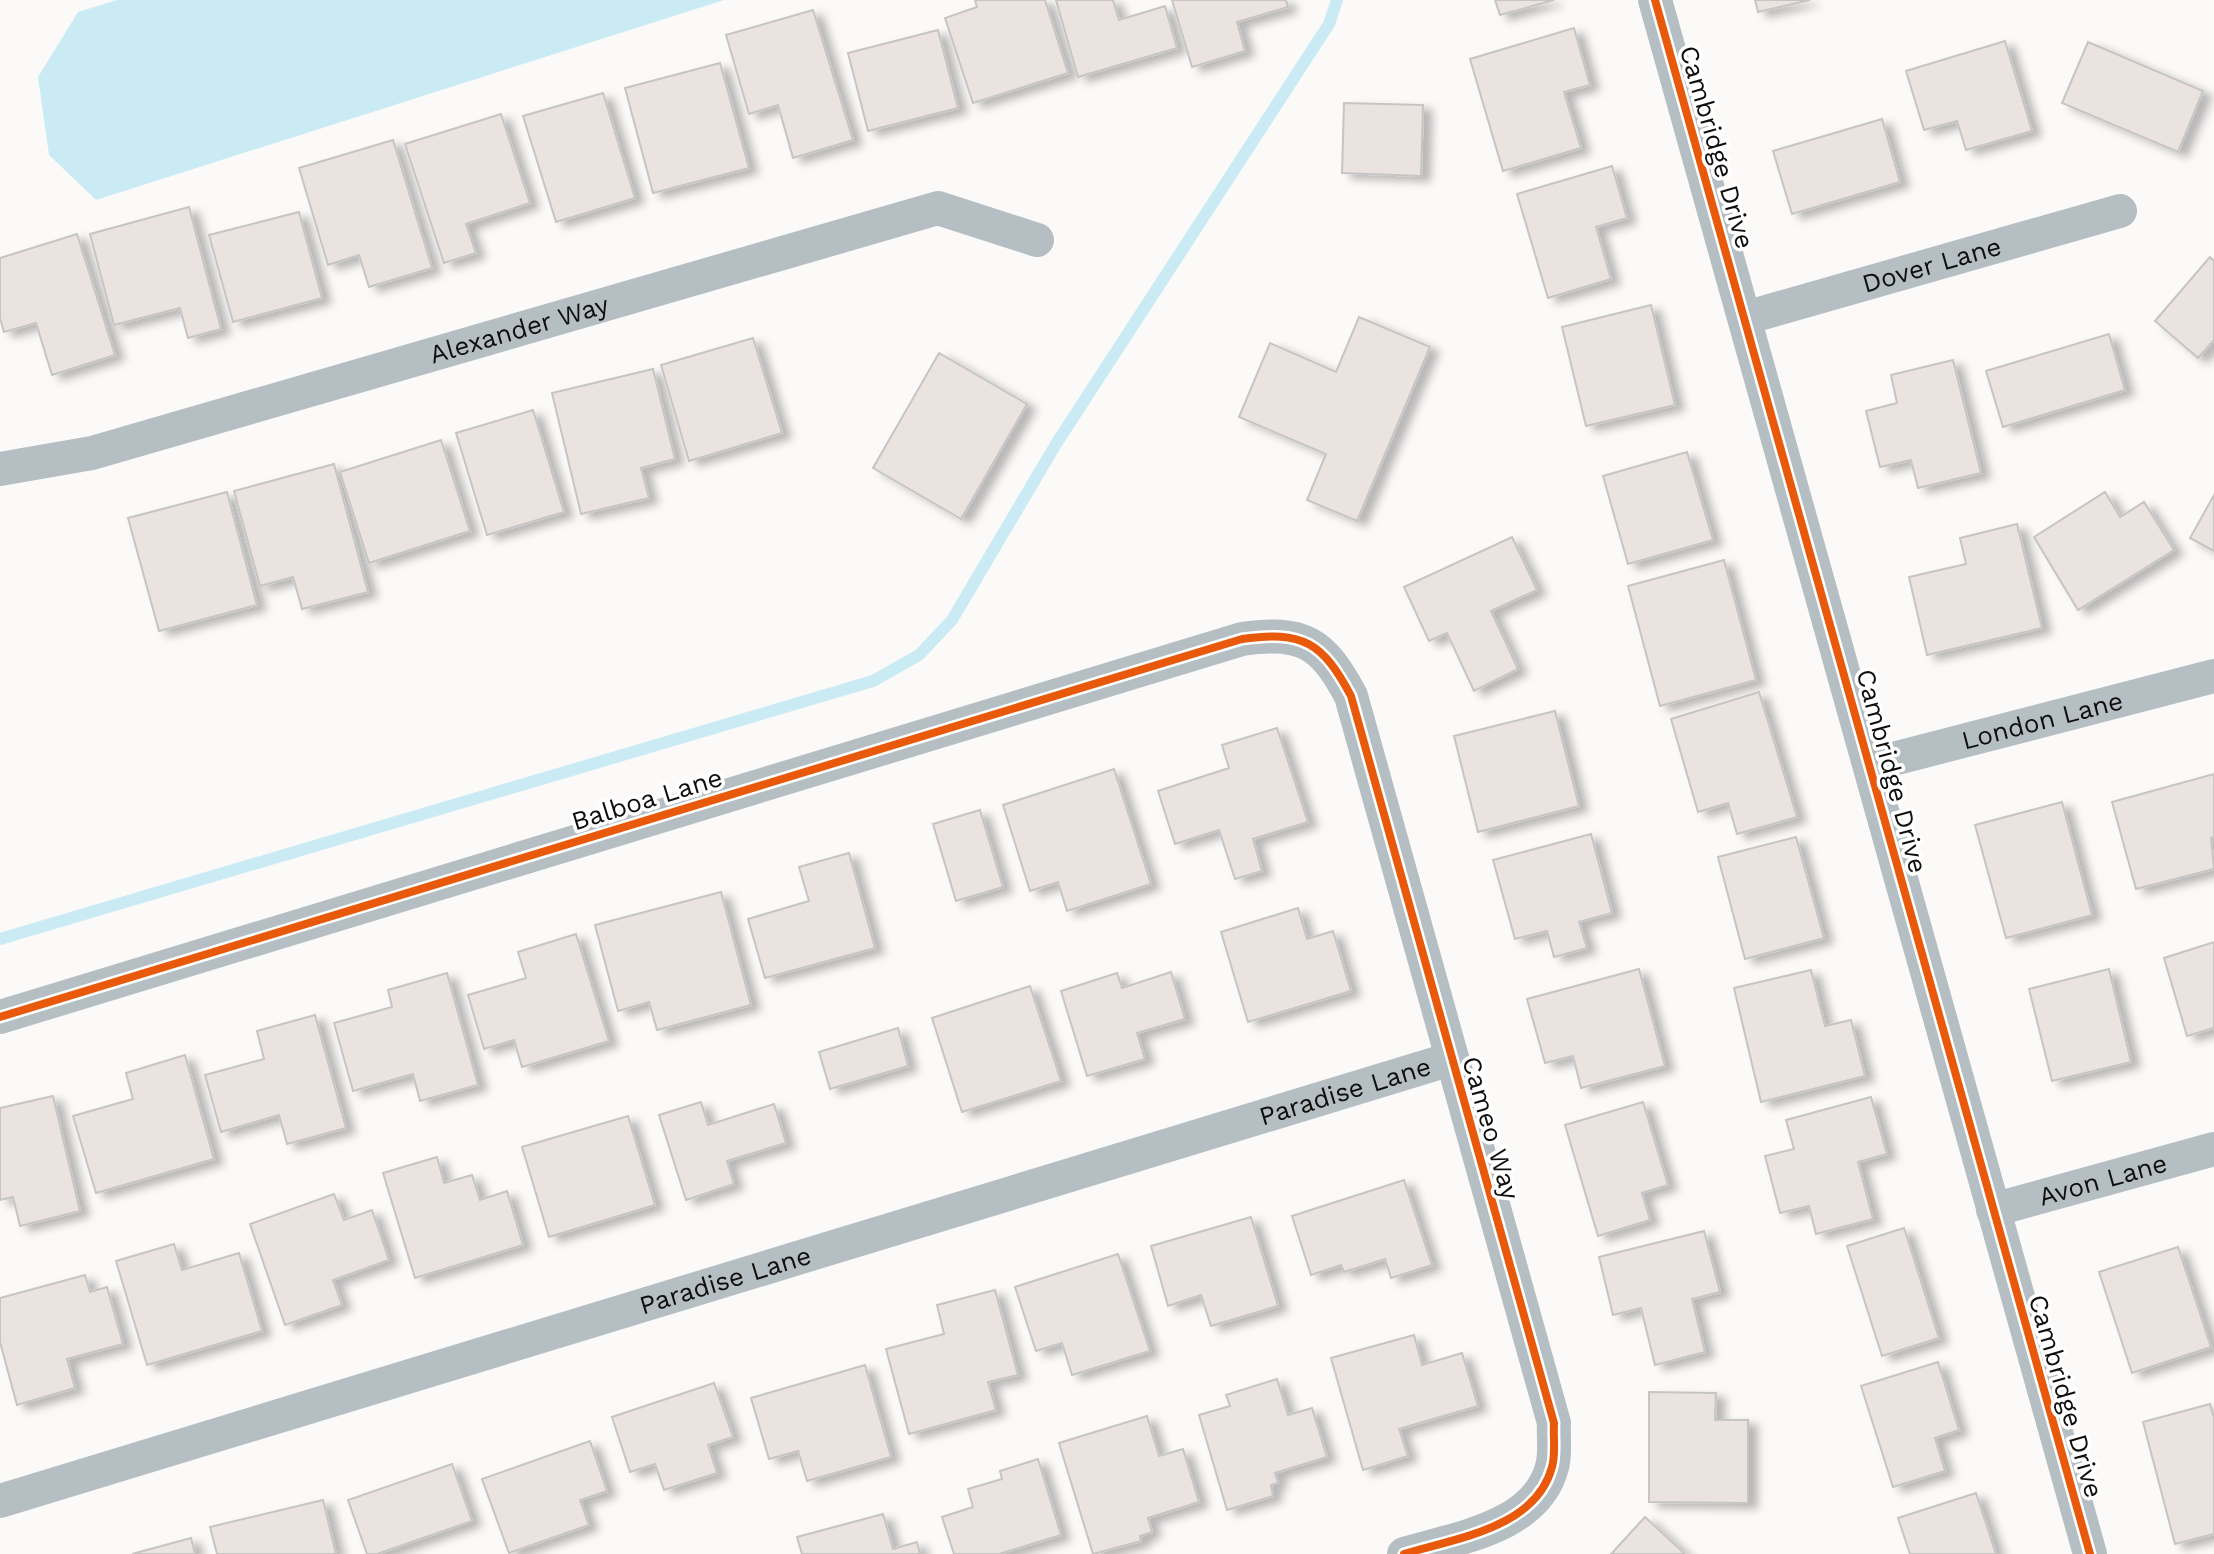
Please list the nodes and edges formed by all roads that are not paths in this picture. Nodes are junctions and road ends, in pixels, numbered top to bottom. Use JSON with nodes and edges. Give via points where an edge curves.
{"nodes":[{"id":1,"x":1655,"y":0,"type":"edge"},
{"id":2,"x":2120,"y":211,"type":"dead end"},
{"id":3,"x":1037,"y":240,"type":"dead end"},
{"id":4,"x":1745,"y":318,"type":"junction"},
{"id":5,"x":0,"y":469,"type":"edge"},
{"id":6,"x":1308,"y":640,"type":"joint"},
{"id":7,"x":2214,"y":676,"type":"edge"},
{"id":8,"x":1870,"y":765,"type":"junction"},
{"id":9,"x":0,"y":1017,"type":"edge"},
{"id":10,"x":1451,"y":1059,"type":"junction"},
{"id":11,"x":2214,"y":1149,"type":"edge"},
{"id":12,"x":1993,"y":1210,"type":"junction"},
{"id":13,"x":0,"y":1501,"type":"edge"},
{"id":14,"x":1404,"y":1554,"type":"edge"},
{"id":15,"x":2090,"y":1554,"type":"edge"}],
"edges":[{"from":1,"to":4,"type":"street","name":"Cambridge Drive"},
{"from":2,"to":4,"type":"street","name":"Dover Lane"},
{"from":3,"to":5,"type":"street","name":"Alexander Way","via":[[938,208],[92,453]]},
{"from":4,"to":8,"type":"street","name":"Cambridge Drive"},
{"from":6,"to":9,"type":"street","name":"Balboa Lane","via":[[1274,634],[1242,639]]},
{"from":6,"to":10,"type":"street","name":"Cameo Way","via":[[1333,663],[1351,696]]},
{"from":7,"to":8,"type":"street","name":"London Lane"},
{"from":8,"to":12,"type":"street","name":"Cambridge Drive"},
{"from":10,"to":13,"type":"street","name":"Paradise Lane"},
{"from":10,"to":14,"type":"street","name":"Cameo Way","via":[[1554,1423],[1553,1466],[1540,1495],[1519,1514]]},
{"from":11,"to":12,"type":"street","name":"Avon Lane"},
{"from":12,"to":15,"type":"street","name":"Cambridge Drive"}]}
